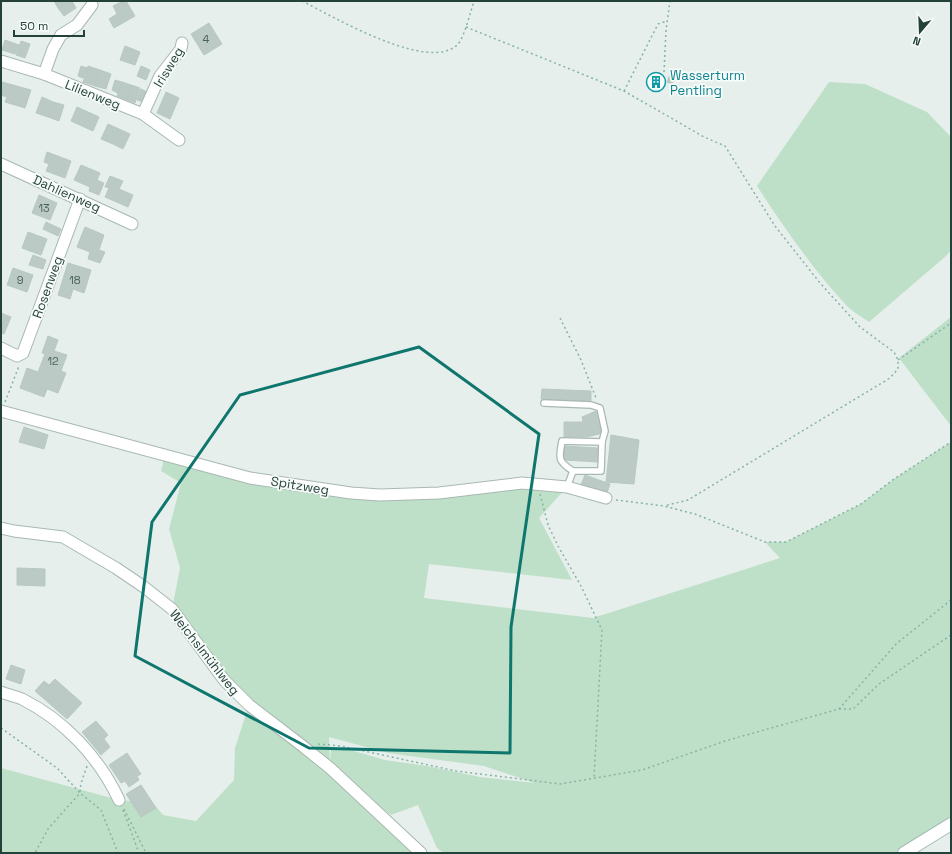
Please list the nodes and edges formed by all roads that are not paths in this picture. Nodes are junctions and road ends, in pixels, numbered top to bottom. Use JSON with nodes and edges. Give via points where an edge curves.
{"nodes":[{"id":1,"x":92,"y":5,"type":"dead end"},
{"id":2,"x":182,"y":43,"type":"dead end"},
{"id":3,"x":1,"y":62,"type":"edge"},
{"id":4,"x":44,"y":74,"type":"junction"},
{"id":5,"x":143,"y":114,"type":"junction"},
{"id":6,"x":179,"y":140,"type":"dead end"},
{"id":7,"x":1,"y":164,"type":"edge"},
{"id":8,"x":80,"y":199,"type":"junction"},
{"id":9,"x":132,"y":224,"type":"dead end"},
{"id":10,"x":1,"y":348,"type":"edge"},
{"id":11,"x":544,"y":403,"type":"dead end"},
{"id":12,"x":1,"y":411,"type":"edge"},
{"id":13,"x":602,"y":442,"type":"junction"},
{"id":14,"x":573,"y":471,"type":"junction"},
{"id":15,"x":567,"y":487,"type":"junction"},
{"id":16,"x":606,"y":498,"type":"road end"},
{"id":17,"x":1,"y":528,"type":"edge"},
{"id":18,"x":1,"y":692,"type":"edge"},
{"id":19,"x":120,"y":800,"type":"road end"},
{"id":20,"x":951,"y":824,"type":"edge"},
{"id":21,"x":421,"y":853,"type":"edge"},
{"id":22,"x":904,"y":853,"type":"edge"}],
"edges":[{"from":1,"to":4,"type":"street","via":[[77,25],[61,35]]},
{"from":2,"to":5,"type":"street","name":"Irisweg","via":[[181,49],[160,76]]},
{"from":3,"to":4,"type":"street","name":"Lilienweg"},
{"from":4,"to":5,"type":"street","name":"Lilienweg"},
{"from":5,"to":6,"type":"street","name":"Lilienweg"},
{"from":7,"to":8,"type":"street","name":"Dahlienweg"},
{"from":8,"to":9,"type":"street","name":"Dahlienweg"},
{"from":8,"to":10,"type":"street","name":"Rosenweg","via":[[23,352],[17,356]]},
{"from":11,"to":13,"type":"lane","via":[[600,408],[605,431]]},
{"from":12,"to":15,"type":"street","name":"Spitzweg","via":[[250,478],[351,493],[439,493],[522,483]]},
{"from":13,"to":14,"type":"lane","via":[[601,471]]},
{"from":13,"to":14,"type":"lane","via":[[562,441],[559,457],[564,466]]},
{"from":14,"to":15,"type":"lane"},
{"from":15,"to":16,"type":"street","name":"Spitzweg"},
{"from":17,"to":21,"type":"street","name":"Weichslmühlweg","via":[[63,537],[144,587],[172,609],[224,680],[249,706],[330,768]]},
{"from":18,"to":19,"type":"street","via":[[21,699],[76,738],[90,752]]},
{"from":20,"to":22,"type":"street"}]}
